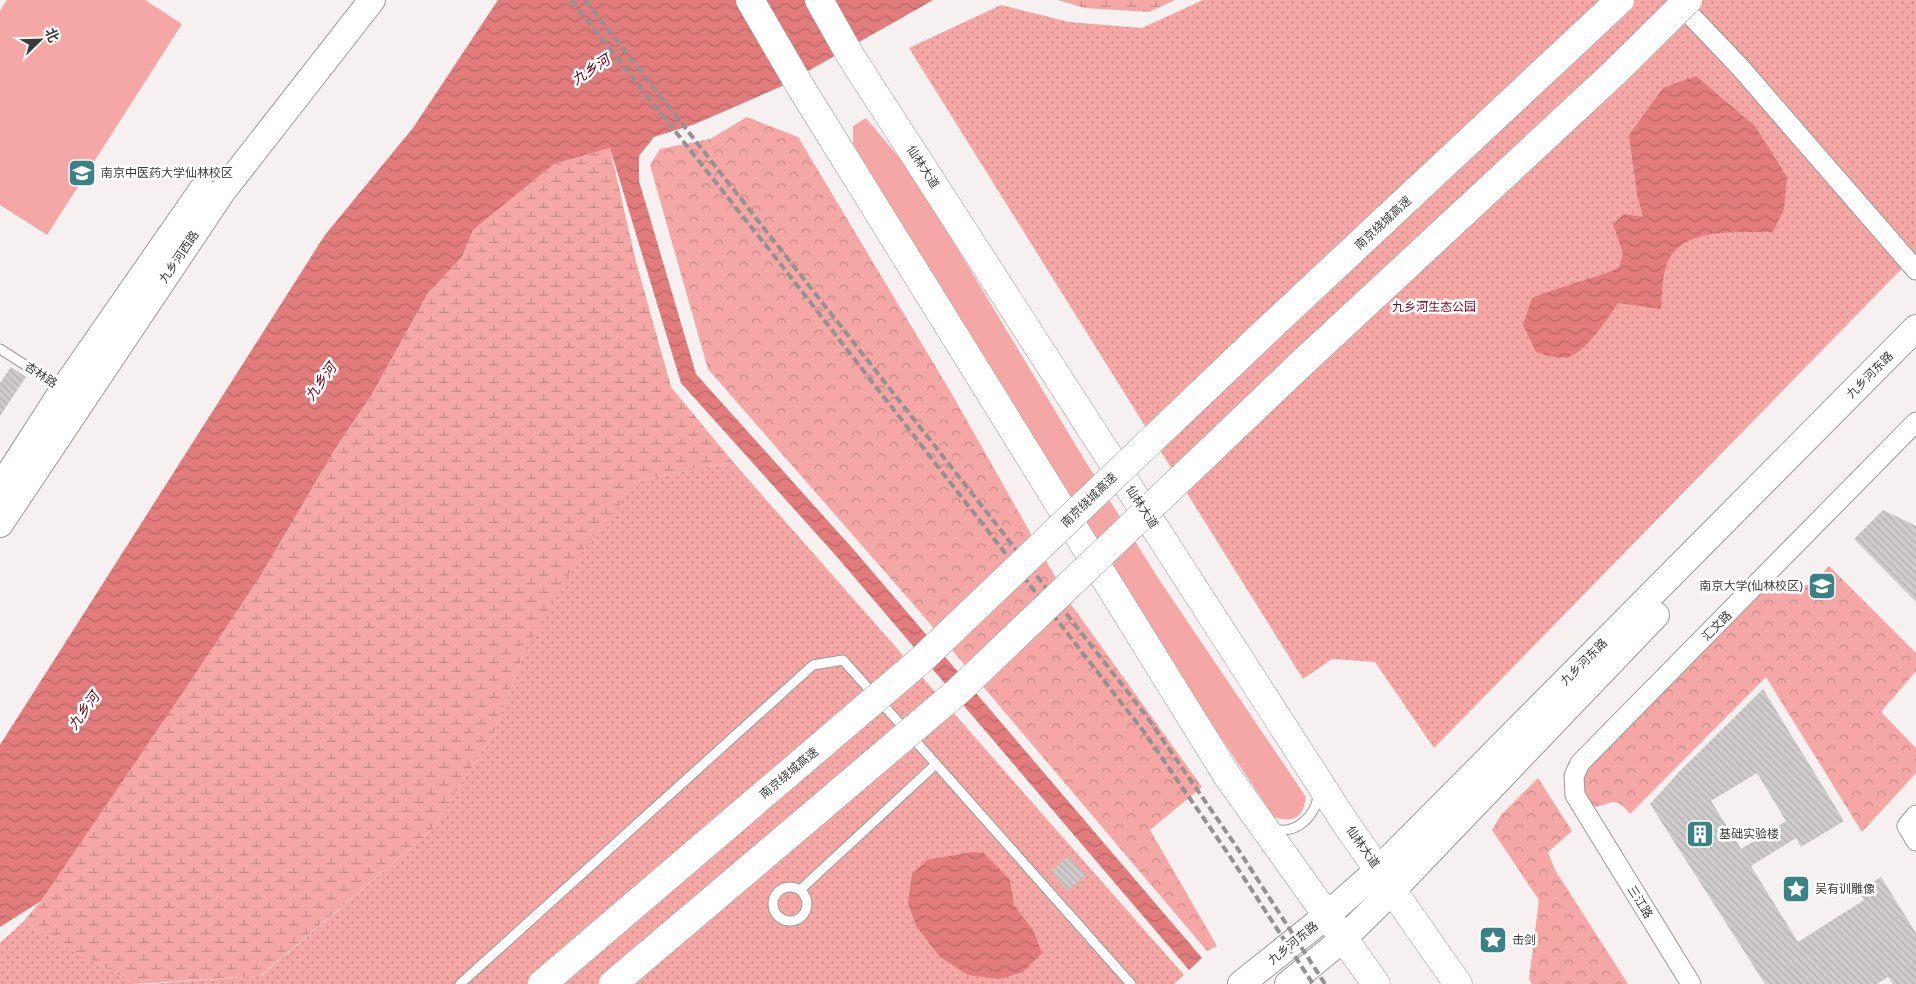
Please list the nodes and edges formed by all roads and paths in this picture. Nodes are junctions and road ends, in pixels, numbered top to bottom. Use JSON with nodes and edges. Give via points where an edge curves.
{"nodes":[{"id":1,"x":350,"y":0,"type":"edge"},
{"id":2,"x":372,"y":0,"type":"edge"},
{"id":3,"x":750,"y":0,"type":"edge"},
{"id":4,"x":819,"y":0,"type":"edge"},
{"id":5,"x":1620,"y":0,"type":"edge"},
{"id":6,"x":1676,"y":0,"type":"edge"},
{"id":7,"x":1688,"y":0,"type":"edge"},
{"id":8,"x":1916,"y":270,"type":"edge"},
{"id":9,"x":1916,"y":328,"type":"edge"},
{"id":10,"x":1916,"y":348,"type":"edge"},
{"id":11,"x":0,"y":349,"type":"edge"},
{"id":12,"x":72,"y":396,"type":"junction"},
{"id":13,"x":1916,"y":422,"type":"edge"},
{"id":14,"x":0,"y":488,"type":"edge"},
{"id":15,"x":0,"y":524,"type":"edge"},
{"id":16,"x":936,"y":764,"type":"junction"},
{"id":17,"x":1318,"y":779,"type":"junction"},
{"id":18,"x":1589,"y":819,"type":"joint"},
{"id":19,"x":1260,"y":824,"type":"junction"},
{"id":20,"x":1385,"y":880,"type":"junction"},
{"id":21,"x":800,"y":890,"type":"dead end"},
{"id":22,"x":1326,"y":916,"type":"junction"},
{"id":23,"x":1343,"y":939,"type":"junction"},
{"id":24,"x":460,"y":984,"type":"edge"},
{"id":25,"x":542,"y":984,"type":"edge"},
{"id":26,"x":613,"y":984,"type":"edge"},
{"id":27,"x":1131,"y":984,"type":"edge"},
{"id":28,"x":1241,"y":984,"type":"edge"},
{"id":29,"x":1288,"y":984,"type":"edge"},
{"id":30,"x":1376,"y":984,"type":"edge"},
{"id":31,"x":1458,"y":984,"type":"edge"},
{"id":32,"x":1692,"y":984,"type":"edge"}],
"edges":[{"from":1,"to":12,"type":"main road","name":"九乡河西路","via":[[208,182]]},
{"from":2,"to":12,"type":"main road","name":"九乡河西路","via":[[222,192]]},
{"from":3,"to":19,"type":"main road","via":[[1217,760]]},
{"from":4,"to":17,"type":"main road","name":"仙林大道","via":[[850,55]]},
{"from":5,"to":25,"type":"main road","name":"南京绕城高速","bridge":true,"via":[[921,660]]},
{"from":6,"to":8,"type":"street"},
{"from":7,"to":26,"type":"main road","bridge":true,"via":[[956,692]]},
{"from":9,"to":20,"type":"main road","name":"九乡河东路"},
{"from":10,"to":20,"type":"main road","name":"九乡河东路"},
{"from":11,"to":12,"type":"lane","name":"杏林路"},
{"from":12,"to":14,"type":"main road","name":"九乡河西路"},
{"from":12,"to":15,"type":"main road","name":"九乡河西路"},
{"from":13,"to":18,"type":"street","name":"汇文路","via":[[1580,763],[1574,776],[1576,795]]},
{"from":16,"to":21,"type":"lane"},
{"from":16,"to":24,"type":"lane","via":[[843,660],[813,665]]},
{"from":16,"to":27,"type":"lane"},
{"from":17,"to":19,"type":"lane","via":[[1318,804],[1307,820],[1281,830]]},
{"from":17,"to":20,"type":"main road","name":"仙林大道"},
{"from":18,"to":32,"type":"street","name":"三江路"},
{"from":19,"to":22,"type":"main road"},
{"from":20,"to":22,"type":"main road","name":"九乡河东路"},
{"from":20,"to":23,"type":"main road","name":"九乡河东路"},
{"from":20,"to":31,"type":"main road","name":"仙林大道"},
{"from":22,"to":23,"type":"main road"},
{"from":22,"to":28,"type":"main road","name":"九乡河东路"},
{"from":23,"to":29,"type":"main road","name":"九乡河东路"},
{"from":23,"to":30,"type":"main road"}]}
